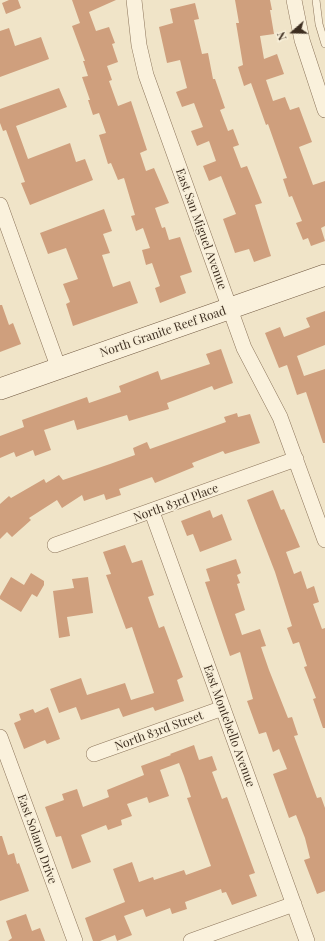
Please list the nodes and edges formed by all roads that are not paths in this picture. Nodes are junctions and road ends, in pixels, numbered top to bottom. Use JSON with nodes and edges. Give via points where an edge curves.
{"nodes":[{"id":1,"x":134,"y":0,"type":"edge"},
{"id":2,"x":294,"y":0,"type":"edge"},
{"id":3,"x":316,"y":0,"type":"edge"},
{"id":4,"x":325,"y":44,"type":"edge"},
{"id":5,"x":325,"y":109,"type":"edge"},
{"id":6,"x":0,"y":205,"type":"edge"},
{"id":7,"x":325,"y":275,"type":"edge"},
{"id":8,"x":229,"y":308,"type":"junction"},
{"id":9,"x":59,"y":369,"type":"junction"},
{"id":10,"x":0,"y":389,"type":"edge"},
{"id":11,"x":296,"y":459,"type":"junction"},
{"id":12,"x":152,"y":512,"type":"junction"},
{"id":13,"x":325,"y":540,"type":"edge"},
{"id":14,"x":55,"y":545,"type":"dead end"},
{"id":15,"x":223,"y":708,"type":"junction"},
{"id":16,"x":0,"y":736,"type":"edge"},
{"id":17,"x":94,"y":754,"type":"dead end"},
{"id":18,"x":294,"y":904,"type":"junction"},
{"id":19,"x":75,"y":941,"type":"edge"},
{"id":20,"x":191,"y":941,"type":"edge"},
{"id":21,"x":307,"y":941,"type":"edge"}],
"edges":[{"from":1,"to":8,"type":"street","name":"East San Miguel Avenue","via":[[138,46],[146,75]]},
{"from":2,"to":5,"type":"street","via":[[302,40]]},
{"from":3,"to":4,"type":"lane"},
{"from":6,"to":9,"type":"street"},
{"from":7,"to":8,"type":"street","name":"North Granite Reef Road"},
{"from":8,"to":9,"type":"street","name":"North Granite Reef Road"},
{"from":8,"to":11,"type":"street","name":"East San Miguel Avenue","via":[[244,348],[280,417]]},
{"from":9,"to":10,"type":"street","name":"North Granite Reef Road"},
{"from":11,"to":12,"type":"street","name":"North 83rd Place"},
{"from":11,"to":13,"type":"street","name":"East San Miguel Avenue"},
{"from":12,"to":14,"type":"street","name":"North 83rd Place"},
{"from":12,"to":15,"type":"street","name":"East Montebello Avenue"},
{"from":15,"to":17,"type":"street","name":"North 83rd Street"},
{"from":15,"to":18,"type":"street","name":"East Montebello Avenue"},
{"from":16,"to":19,"type":"street","name":"East Solano Drive"},
{"from":18,"to":20,"type":"street"},
{"from":18,"to":21,"type":"street","name":"East Montebello Avenue"}]}
